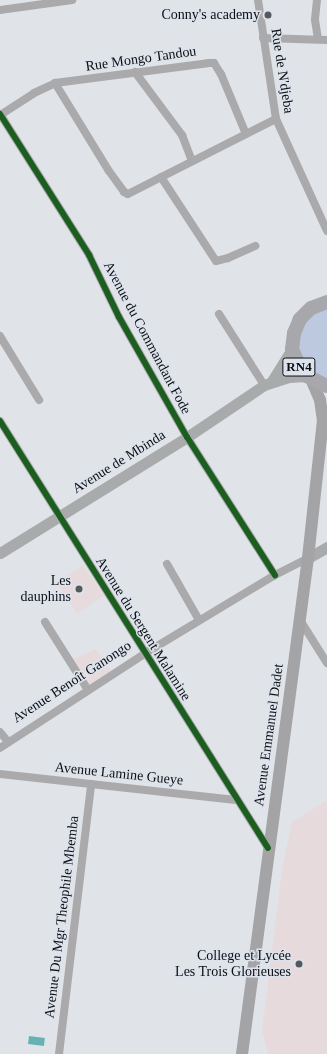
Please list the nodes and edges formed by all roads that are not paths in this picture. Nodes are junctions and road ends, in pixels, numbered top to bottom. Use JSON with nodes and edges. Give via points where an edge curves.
{"nodes":[{"id":1,"x":72,"y":0,"type":"edge"},
{"id":2,"x":258,"y":0,"type":"edge"},
{"id":3,"x":317,"y":0,"type":"edge"},
{"id":4,"x":0,"y":10,"type":"edge"},
{"id":5,"x":263,"y":38,"type":"junction"},
{"id":6,"x":318,"y":39,"type":"junction"},
{"id":7,"x":327,"y":40,"type":"edge"},
{"id":8,"x":135,"y":72,"type":"junction"},
{"id":9,"x":55,"y":83,"type":"junction"},
{"id":10,"x":1,"y":114,"type":"edge"},
{"id":11,"x":276,"y":119,"type":"junction"},
{"id":12,"x":246,"y":134,"type":"junction"},
{"id":13,"x":192,"y":161,"type":"junction"},
{"id":14,"x":161,"y":177,"type":"junction"},
{"id":15,"x":327,"y":231,"type":"edge"},
{"id":16,"x":255,"y":246,"type":"dead end"},
{"id":17,"x":326,"y":302,"type":"edge"},
{"id":18,"x":219,"y":314,"type":"dead end"},
{"id":19,"x":0,"y":336,"type":"edge"},
{"id":20,"x":292,"y":349,"type":"junction"},
{"id":21,"x":309,"y":378,"type":"junction"},
{"id":22,"x":268,"y":383,"type":"junction"},
{"id":23,"x":327,"y":386,"type":"edge"},
{"id":24,"x":39,"y":400,"type":"dead end"},
{"id":25,"x":325,"y":416,"type":"edge"},
{"id":26,"x":0,"y":421,"type":"edge"},
{"id":27,"x":187,"y":437,"type":"junction"},
{"id":28,"x":59,"y":516,"type":"junction"},
{"id":29,"x":327,"y":547,"type":"edge"},
{"id":30,"x":0,"y":552,"type":"edge"},
{"id":31,"x":308,"y":558,"type":"junction"},
{"id":32,"x":167,"y":564,"type":"dead end"},
{"id":33,"x":275,"y":575,"type":"junction"},
{"id":34,"x":199,"y":620,"type":"junction"},
{"id":35,"x":300,"y":620,"type":"junction"},
{"id":36,"x":45,"y":622,"type":"dead end"},
{"id":37,"x":144,"y":654,"type":"junction"},
{"id":38,"x":327,"y":662,"type":"edge"},
{"id":39,"x":88,"y":690,"type":"junction"},
{"id":40,"x":0,"y":732,"type":"edge"},
{"id":41,"x":8,"y":742,"type":"junction"},
{"id":42,"x":0,"y":748,"type":"edge"},
{"id":43,"x":0,"y":774,"type":"edge"},
{"id":44,"x":91,"y":784,"type":"junction"},
{"id":45,"x":236,"y":800,"type":"junction"},
{"id":46,"x":268,"y":848,"type":"junction"},
{"id":47,"x":59,"y":1054,"type":"edge"},
{"id":48,"x":242,"y":1054,"type":"edge"}],
"edges":[{"from":1,"to":4,"type":"street"},
{"from":2,"to":5,"type":"street","name":"Rue de N'djeba"},
{"from":3,"to":6,"type":"street","via":[[315,20]]},
{"from":5,"to":6,"type":"street"},
{"from":5,"to":11,"type":"street","name":"Rue de N'djeba"},
{"from":6,"to":7,"type":"street"},
{"from":8,"to":9,"type":"street","name":"Rue Mongo Tandou"},
{"from":8,"to":12,"type":"street","name":"Rue Mongo Tandou","via":[[214,63]]},
{"from":8,"to":13,"type":"street","via":[[182,135]]},
{"from":9,"to":10,"type":"street","name":"Rue Mongo Tandou"},
{"from":9,"to":14,"type":"street","via":[[124,192],[132,193]]},
{"from":10,"to":27,"type":"street","name":"Avenue du Commandant Fode","via":[[89,255],[119,317]]},
{"from":11,"to":12,"type":"street"},
{"from":11,"to":15,"type":"street","name":"Rue de N'djeba"},
{"from":12,"to":13,"type":"street"},
{"from":13,"to":14,"type":"street"},
{"from":14,"to":16,"type":"street","via":[[216,261]]},
{"from":17,"to":20,"type":"highway","number":"RN4","via":[[311,308],[300,319],[294,333]]},
{"from":18,"to":22,"type":"street"},
{"from":19,"to":24,"type":"street"},
{"from":20,"to":21,"type":"highway","number":"RN4","via":[[300,368]]},
{"from":20,"to":22,"type":"street","name":"Avenue de Mbinda"},
{"from":21,"to":22,"type":"street","name":"Avenue de Mbinda"},
{"from":21,"to":23,"type":"highway","number":"RN4"},
{"from":21,"to":25,"type":"main road","name":"Avenue Emmanuel Dadet"},
{"from":22,"to":27,"type":"street","name":"Avenue de Mbinda"},
{"from":25,"to":31,"type":"main road","name":"Avenue Emmanuel Dadet"},
{"from":26,"to":28,"type":"street","name":"Avenue du Sergent Malamine"},
{"from":27,"to":28,"type":"street","name":"Avenue de Mbinda"},
{"from":27,"to":33,"type":"street","name":"Avenue du Commandant Fode"},
{"from":28,"to":30,"type":"street","name":"Avenue de Mbinda"},
{"from":28,"to":37,"type":"street","name":"Avenue du Sergent Malamine"},
{"from":29,"to":31,"type":"street","name":"Avenue Benoît Ganongo"},
{"from":31,"to":33,"type":"street","name":"Avenue Benoît Ganongo"},
{"from":31,"to":35,"type":"main road","name":"Avenue Emmanuel Dadet"},
{"from":32,"to":34,"type":"street"},
{"from":33,"to":34,"type":"street","name":"Avenue Benoît Ganongo"},
{"from":34,"to":37,"type":"street","name":"Avenue Benoît Ganongo"},
{"from":35,"to":38,"type":"street"},
{"from":35,"to":46,"type":"main road","name":"Avenue Emmanuel Dadet"},
{"from":36,"to":39,"type":"street"},
{"from":37,"to":39,"type":"street","name":"Avenue Benoît Ganongo"},
{"from":37,"to":45,"type":"street","name":"Avenue du Sergent Malamine"},
{"from":39,"to":41,"type":"street","name":"Avenue Benoît Ganongo"},
{"from":40,"to":41,"type":"street"},
{"from":41,"to":42,"type":"street","name":"Avenue Benoît Ganongo"},
{"from":43,"to":44,"type":"street","name":"Avenue Lamine Gueye"},
{"from":44,"to":45,"type":"street","name":"Avenue Lamine Gueye"},
{"from":44,"to":47,"type":"street","name":"Avenue Du Mgr Theophile Mbemba"},
{"from":45,"to":46,"type":"street","name":"Avenue du Sergent Malamine"},
{"from":46,"to":48,"type":"main road","name":"Avenue Emmanuel Dadet","via":[[264,900]]}]}
